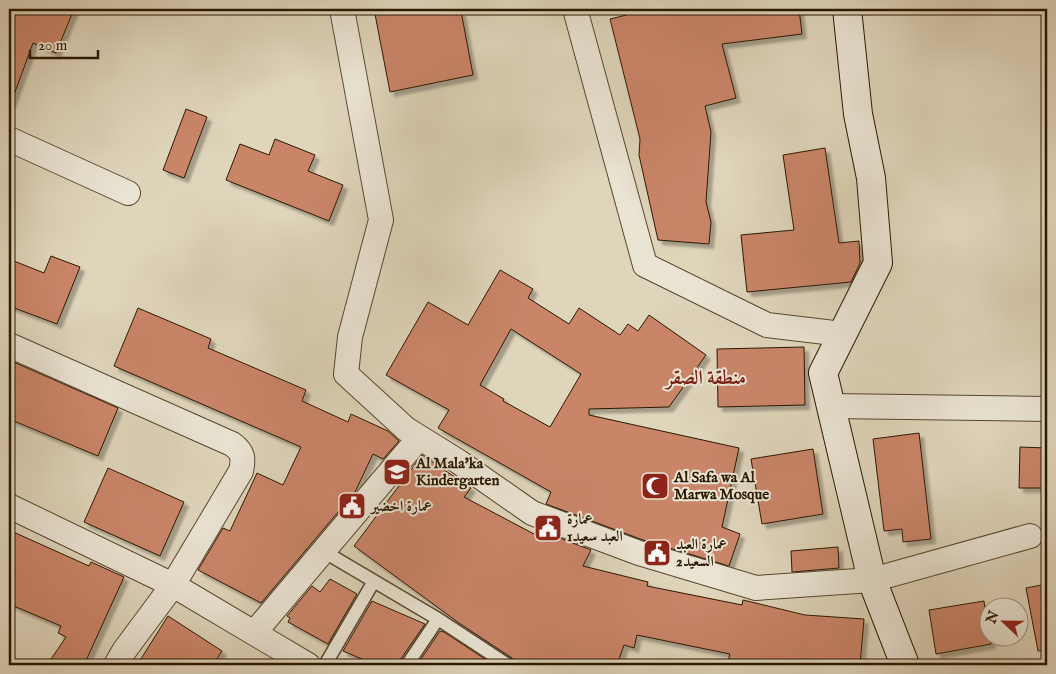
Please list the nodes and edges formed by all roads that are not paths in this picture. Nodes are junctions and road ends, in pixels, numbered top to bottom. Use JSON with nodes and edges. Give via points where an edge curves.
{"nodes":[{"id":1,"x":342,"y":9,"type":"edge"},
{"id":2,"x":575,"y":9,"type":"edge"},
{"id":3,"x":847,"y":9,"type":"edge"},
{"id":4,"x":9,"y":139,"type":"edge"},
{"id":5,"x":128,"y":193,"type":"dead end"},
{"id":6,"x":842,"y":334,"type":"junction"},
{"id":7,"x":9,"y":345,"type":"edge"},
{"id":8,"x":830,"y":406,"type":"junction"},
{"id":9,"x":1047,"y":408,"type":"edge"},
{"id":10,"x":420,"y":438,"type":"junction"},
{"id":11,"x":9,"y":506,"type":"edge"},
{"id":12,"x":1030,"y":536,"type":"dead end"},
{"id":13,"x":323,"y":551,"type":"junction"},
{"id":14,"x":872,"y":580,"type":"junction"},
{"id":15,"x":374,"y":581,"type":"junction"},
{"id":16,"x":173,"y":585,"type":"junction"},
{"id":17,"x":438,"y":619,"type":"junction"},
{"id":18,"x":254,"y":633,"type":"junction"},
{"id":19,"x":296,"y":662,"type":"edge"},
{"id":20,"x":116,"y":665,"type":"edge"},
{"id":21,"x":325,"y":665,"type":"edge"},
{"id":22,"x":407,"y":665,"type":"edge"},
{"id":23,"x":508,"y":665,"type":"edge"},
{"id":24,"x":905,"y":665,"type":"edge"}],
"edges":[{"from":1,"to":10,"type":"street","via":[[381,220],[350,337],[346,374]]},
{"from":2,"to":6,"type":"street","via":[[645,265],[767,325]]},
{"from":3,"to":6,"type":"street","via":[[858,114],[871,178],[878,263]]},
{"from":4,"to":5,"type":"street"},
{"from":6,"to":8,"type":"street","via":[[822,373]]},
{"from":7,"to":16,"type":"street","via":[[232,444],[242,452],[242,471]]},
{"from":8,"to":9,"type":"street"},
{"from":8,"to":14,"type":"street"},
{"from":10,"to":13,"type":"street"},
{"from":10,"to":14,"type":"street","via":[[532,512],[639,553],[756,588]]},
{"from":11,"to":16,"type":"street"},
{"from":12,"to":14,"type":"street"},
{"from":13,"to":15,"type":"lane"},
{"from":13,"to":18,"type":"street"},
{"from":14,"to":24,"type":"street"},
{"from":15,"to":17,"type":"lane"},
{"from":15,"to":21,"type":"lane"},
{"from":16,"to":18,"type":"street"},
{"from":16,"to":20,"type":"street"},
{"from":17,"to":22,"type":"lane"},
{"from":17,"to":23,"type":"lane"},
{"from":18,"to":19,"type":"street"}]}
